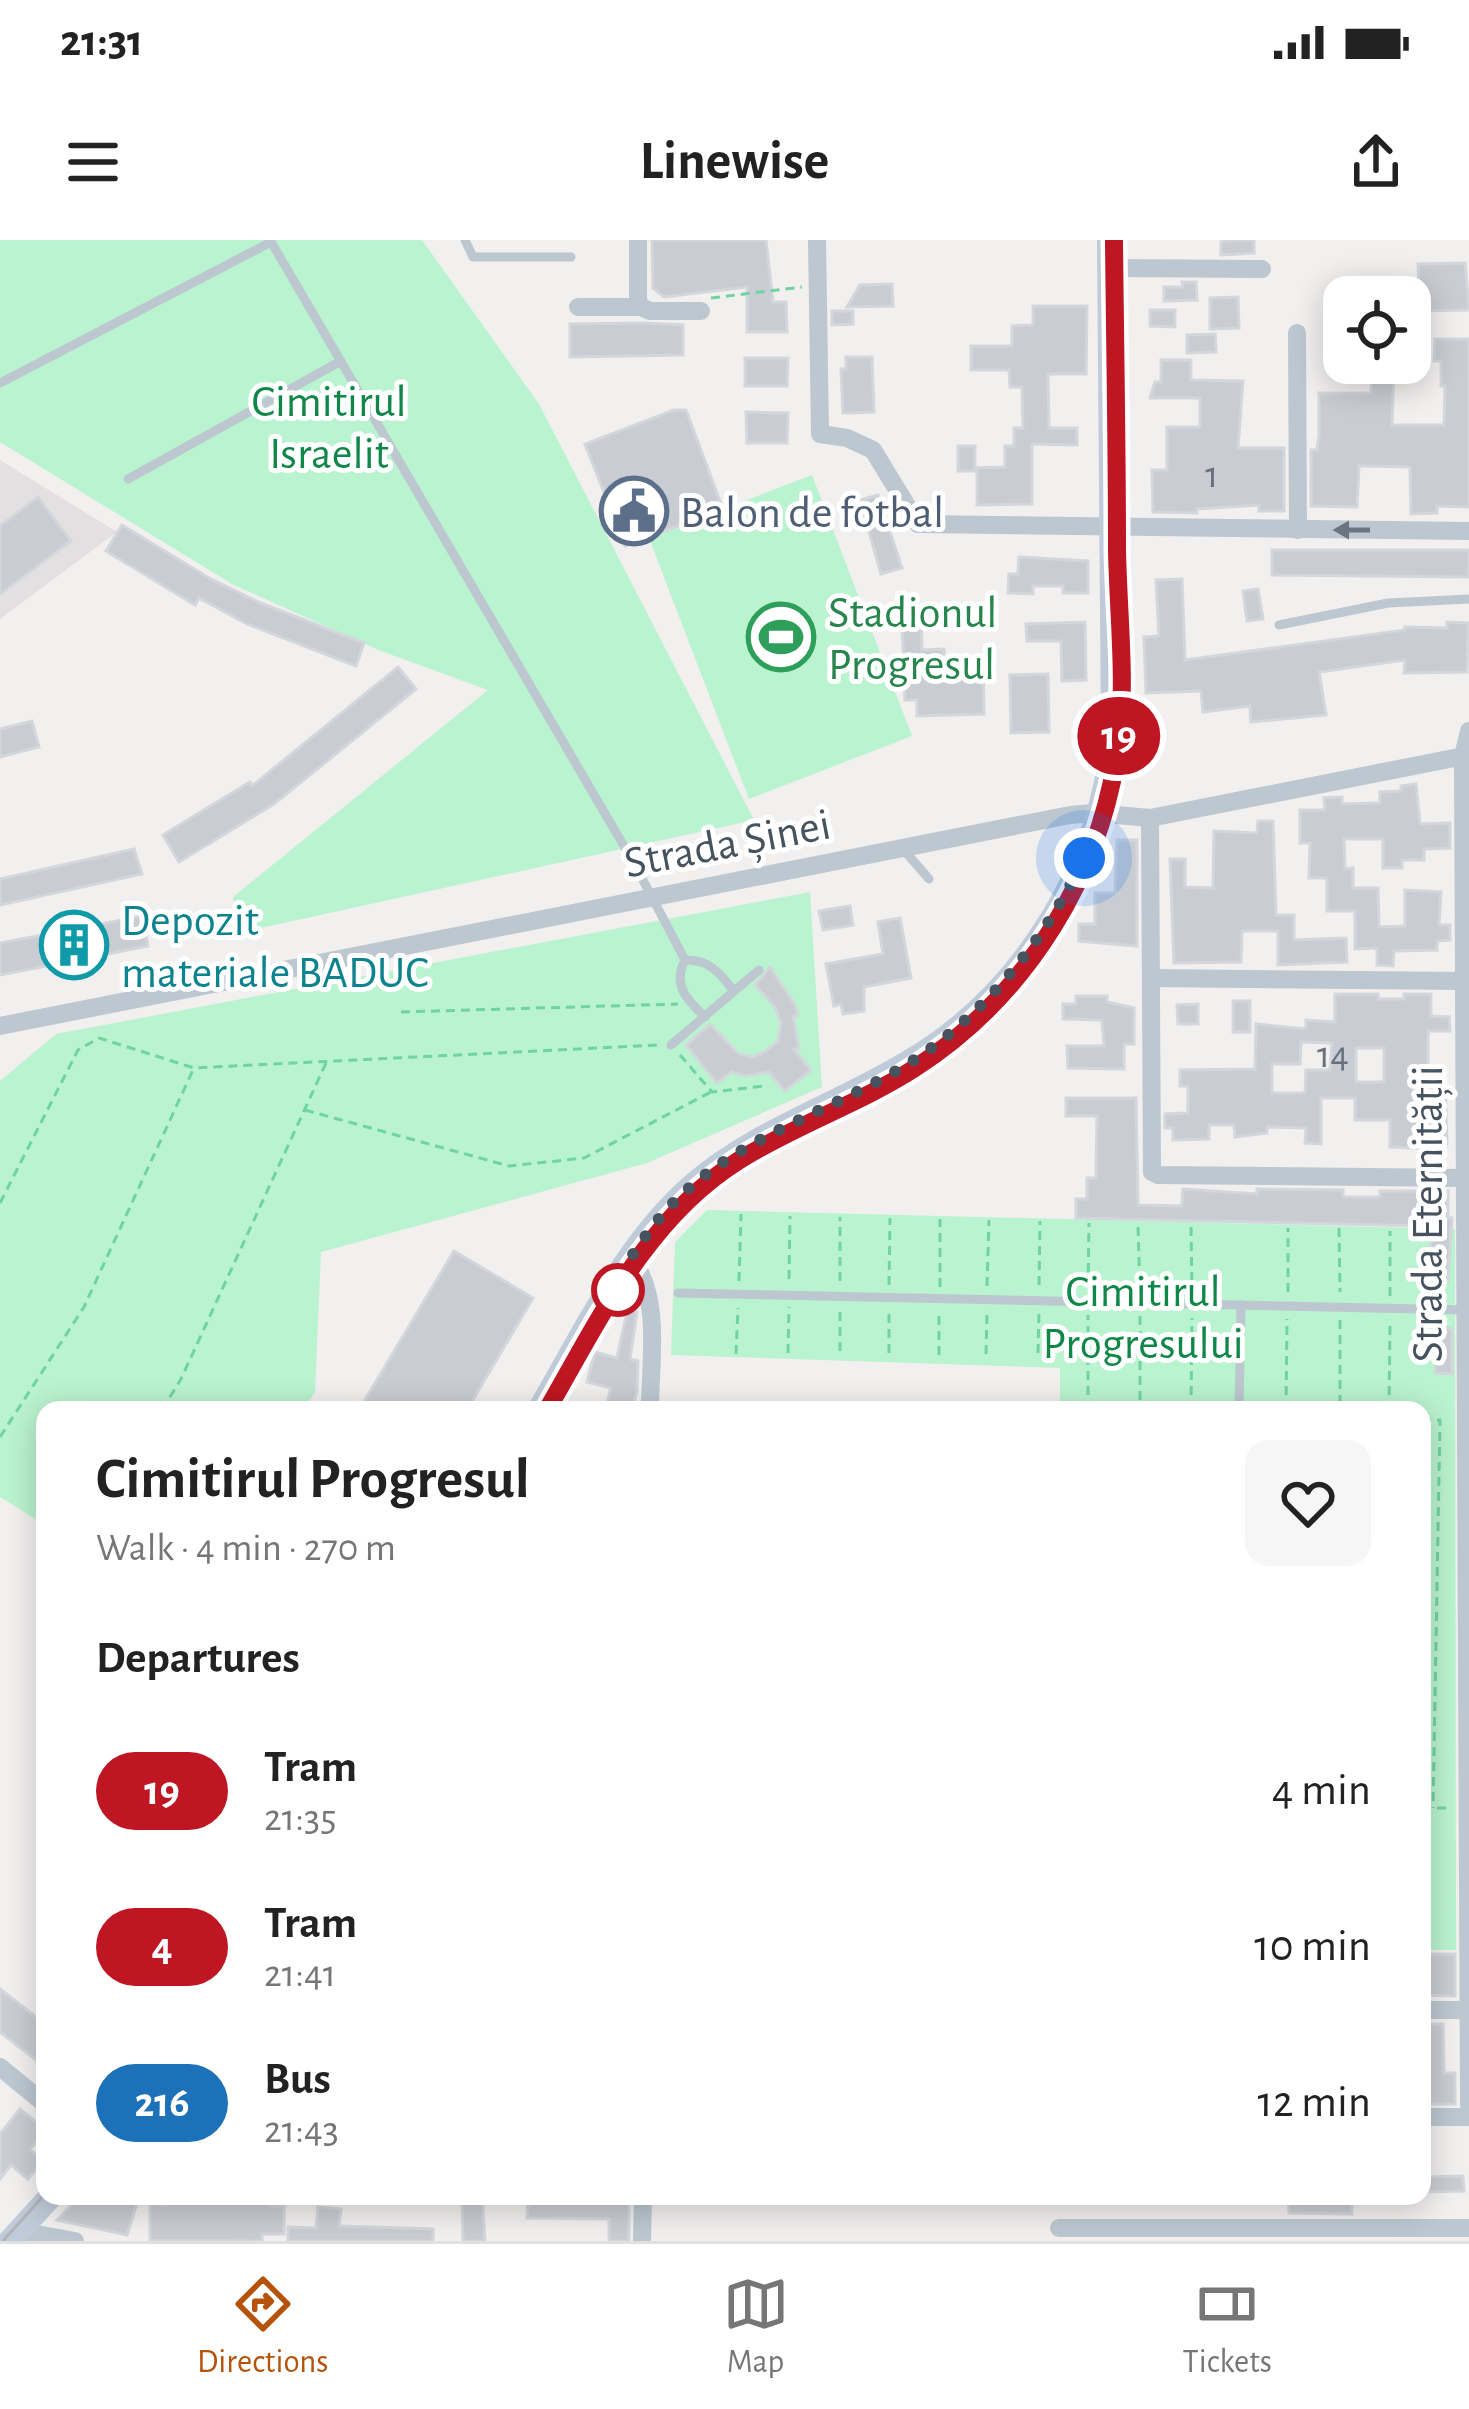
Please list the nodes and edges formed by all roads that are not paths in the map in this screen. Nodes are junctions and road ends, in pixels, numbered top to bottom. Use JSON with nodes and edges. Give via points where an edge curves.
{"nodes":[{"id":1,"x":465,"y":240,"type":"edge"},
{"id":2,"x":638,"y":240,"type":"edge"},
{"id":3,"x":1109,"y":240,"type":"edge"},
{"id":4,"x":271,"y":241,"type":"edge"},
{"id":5,"x":815,"y":241,"type":"edge"},
{"id":6,"x":571,"y":257,"type":"dead end"},
{"id":7,"x":1109,"y":268,"type":"junction"},
{"id":8,"x":1262,"y":268,"type":"dead end"},
{"id":9,"x":578,"y":307,"type":"dead end"},
{"id":10,"x":641,"y":308,"type":"junction"},
{"id":11,"x":692,"y":311,"type":"road end"},
{"id":12,"x":1297,"y":332,"type":"dead end"},
{"id":13,"x":341,"y":362,"type":"junction"},
{"id":14,"x":0,"y":383,"type":"edge"},
{"id":15,"x":128,"y":479,"type":"dead end"},
{"id":16,"x":1112,"y":529,"type":"junction"},
{"id":17,"x":1298,"y":530,"type":"junction"},
{"id":18,"x":1469,"y":531,"type":"edge"},
{"id":19,"x":1469,"y":599,"type":"edge"},
{"id":20,"x":1279,"y":625,"type":"dead end"},
{"id":21,"x":1469,"y":731,"type":"edge"},
{"id":22,"x":1466,"y":755,"type":"edge"},
{"id":23,"x":1100,"y":813,"type":"junction"},
{"id":24,"x":1150,"y":818,"type":"junction"},
{"id":25,"x":902,"y":849,"type":"junction"},
{"id":26,"x":929,"y":879,"type":"dead end"},
{"id":27,"x":650,"y":897,"type":"junction"},
{"id":28,"x":686,"y":960,"type":"junction"},
{"id":29,"x":759,"y":970,"type":"dead end"},
{"id":30,"x":1150,"y":978,"type":"junction"},
{"id":31,"x":1465,"y":981,"type":"junction"},
{"id":32,"x":734,"y":991,"type":"junction"},
{"id":33,"x":705,"y":1017,"type":"junction"},
{"id":34,"x":0,"y":1026,"type":"edge"},
{"id":35,"x":671,"y":1045,"type":"road end"},
{"id":36,"x":1466,"y":1178,"type":"junction"},
{"id":37,"x":631,"y":1257,"type":"junction"},
{"id":38,"x":679,"y":1293,"type":"dead end"},
{"id":39,"x":1241,"y":1305,"type":"junction"},
{"id":40,"x":1466,"y":1310,"type":"junction"},
{"id":41,"x":544,"y":1401,"type":"edge"},
{"id":42,"x":650,"y":1401,"type":"edge"},
{"id":43,"x":1239,"y":1401,"type":"edge"},
{"id":44,"x":1466,"y":1808,"type":"edge"},
{"id":45,"x":1469,"y":1971,"type":"edge"},
{"id":46,"x":1431,"y":2010,"type":"edge"},
{"id":47,"x":1468,"y":2011,"type":"edge"},
{"id":48,"x":0,"y":2067,"type":"edge"},
{"id":49,"x":36,"y":2097,"type":"edge"},
{"id":50,"x":1469,"y":2105,"type":"edge"},
{"id":51,"x":1431,"y":2117,"type":"edge"},
{"id":52,"x":1469,"y":2117,"type":"edge"},
{"id":53,"x":43,"y":2205,"type":"edge"},
{"id":54,"x":643,"y":2205,"type":"edge"},
{"id":55,"x":1060,"y":2228,"type":"dead end"},
{"id":56,"x":1469,"y":2228,"type":"edge"},
{"id":57,"x":1137,"y":2235,"type":"edge"},
{"id":58,"x":15,"y":2236,"type":"edge"},
{"id":59,"x":75,"y":2241,"type":"edge"},
{"id":60,"x":643,"y":2241,"type":"edge"}],
"edges":[{"from":1,"to":6,"type":"lane","via":[[473,257]]},
{"from":2,"to":10,"type":"street"},
{"from":3,"to":7,"type":"main road"},
{"from":4,"to":13,"type":"lane"},
{"from":4,"to":14,"type":"lane"},
{"from":5,"to":16,"type":"street","via":[[820,434],[873,450],[918,524]]},
{"from":7,"to":8,"type":"street"},
{"from":7,"to":16,"type":"main road"},
{"from":9,"to":10,"type":"street"},
{"from":10,"to":11,"type":"street"},
{"from":12,"to":17,"type":"street"},
{"from":13,"to":15,"type":"lane"},
{"from":13,"to":27,"type":"lane"},
{"from":16,"to":17,"type":"street"},
{"from":16,"to":23,"type":"main road","via":[[1114,735]]},
{"from":18,"to":17,"type":"street","one_way":true},
{"from":19,"to":20,"type":"lane","via":[[1388,603]]},
{"from":21,"to":22,"type":"street","name":"Strada Eternității"},
{"from":22,"to":24,"type":"street","name":"Strada Șinei"},
{"from":22,"to":31,"type":"street","name":"Strada Eternității"},
{"from":23,"to":24,"type":"street","name":"Strada Șinei"},
{"from":23,"to":25,"type":"street","name":"Strada Șinei"},
{"from":23,"to":37,"type":"main road","via":[[1048,925],[970,1016],[910,1062],[721,1163],[673,1204]]},
{"from":24,"to":30,"type":"street"},
{"from":25,"to":26,"type":"lane"},
{"from":25,"to":27,"type":"street","name":"Strada Șinei"},
{"from":27,"to":28,"type":"lane"},
{"from":27,"to":34,"type":"street","name":"Strada Șinei"},
{"from":28,"to":32,"type":"lane","via":[[712,966]]},
{"from":28,"to":33,"type":"lane","via":[[679,982]]},
{"from":29,"to":32,"type":"lane"},
{"from":30,"to":31,"type":"street"},
{"from":30,"to":36,"type":"street","via":[[1152,1172]]},
{"from":31,"to":36,"type":"street","name":"Strada Eternității"},
{"from":32,"to":33,"type":"lane"},
{"from":33,"to":35,"type":"lane"},
{"from":36,"to":40,"type":"street","name":"Strada Eternității"},
{"from":37,"to":41,"type":"main road"},
{"from":37,"to":42,"type":"street","via":[[651,1311]]},
{"from":38,"to":39,"type":"lane"},
{"from":39,"to":40,"type":"lane"},
{"from":39,"to":43,"type":"lane"},
{"from":40,"to":44,"type":"street","name":"Strada Eternității"},
{"from":44,"to":45,"type":"street","name":"Strada Eternității"},
{"from":45,"to":47,"type":"street","name":"Strada Eternității"},
{"from":46,"to":47,"type":"street"},
{"from":47,"to":50,"type":"street","name":"Strada Eternității"},
{"from":48,"to":49,"type":"street"},
{"from":51,"to":52,"type":"street"},
{"from":53,"to":58,"type":"main road"},
{"from":54,"to":60,"type":"street"},
{"from":55,"to":57,"type":"street"},
{"from":56,"to":57,"type":"street"},
{"from":58,"to":59,"type":"street"}]}
